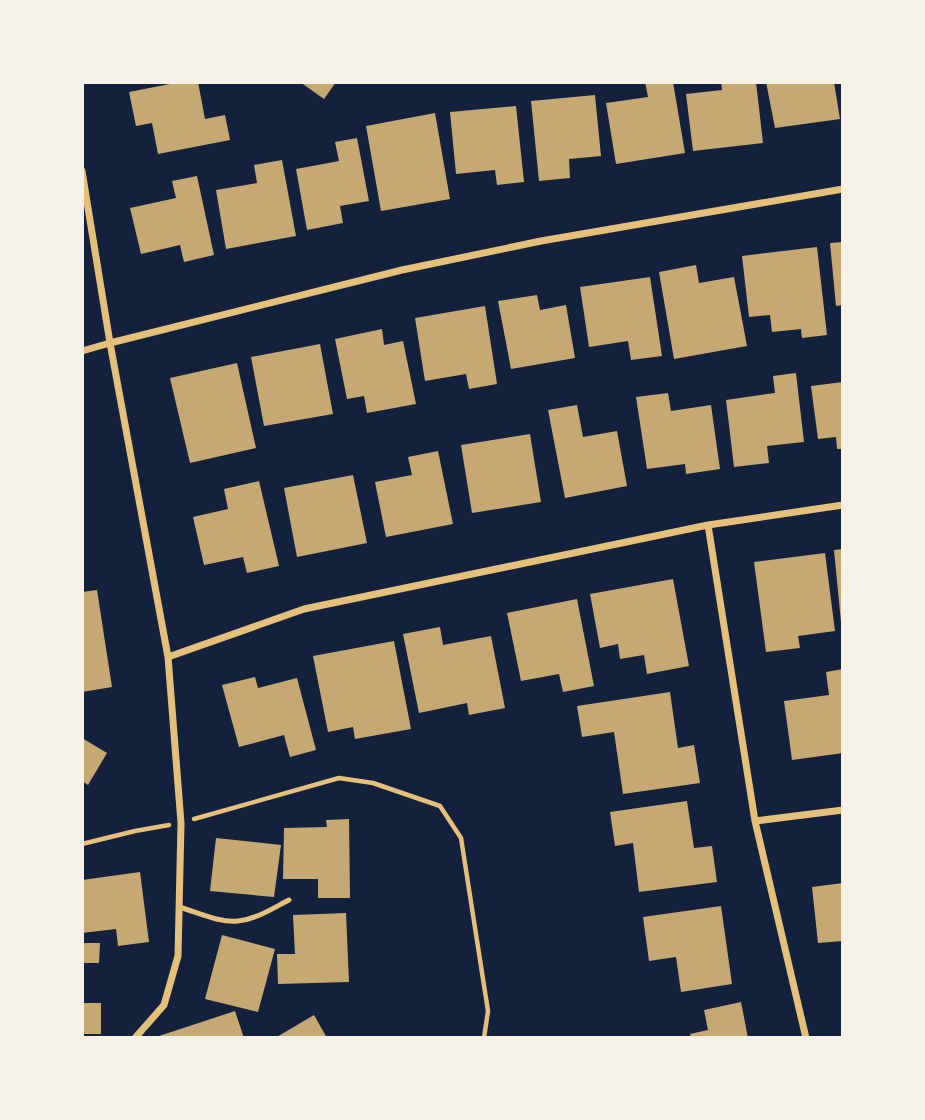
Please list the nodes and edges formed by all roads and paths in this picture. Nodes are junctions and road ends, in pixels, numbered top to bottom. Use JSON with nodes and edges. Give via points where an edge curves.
{"nodes":[{"id":1,"x":82,"y":171,"type":"edge"},
{"id":2,"x":843,"y":189,"type":"edge"},
{"id":3,"x":110,"y":342,"type":"junction"},
{"id":4,"x":82,"y":351,"type":"edge"},
{"id":5,"x":843,"y":505,"type":"edge"},
{"id":6,"x":708,"y":525,"type":"junction"},
{"id":7,"x":169,"y":657,"type":"junction"},
{"id":8,"x":843,"y":810,"type":"edge"},
{"id":9,"x":755,"y":821,"type":"junction"},
{"id":10,"x":181,"y":823,"type":"junction"},
{"id":11,"x":82,"y":844,"type":"edge"},
{"id":12,"x":289,"y":900,"type":"dead end"},
{"id":13,"x":179,"y":907,"type":"junction"},
{"id":14,"x":135,"y":1038,"type":"edge"},
{"id":15,"x":484,"y":1038,"type":"edge"},
{"id":16,"x":806,"y":1038,"type":"edge"}],
"edges":[{"from":1,"to":3,"type":"street"},
{"from":2,"to":3,"type":"street","via":[[402,270]]},
{"from":3,"to":4,"type":"street"},
{"from":3,"to":7,"type":"street"},
{"from":5,"to":6,"type":"street"},
{"from":6,"to":7,"type":"street","via":[[304,609]]},
{"from":6,"to":9,"type":"street"},
{"from":7,"to":10,"type":"street"},
{"from":8,"to":9,"type":"street"},
{"from":9,"to":16,"type":"street"},
{"from":10,"to":11,"type":"path"},
{"from":10,"to":13,"type":"street"},
{"from":10,"to":15,"type":"path","via":[[339,778],[373,783],[440,806],[461,838],[488,1010]]},
{"from":12,"to":13,"type":"lane","via":[[238,921]]},
{"from":13,"to":14,"type":"street","via":[[178,956],[164,1005]]}]}
